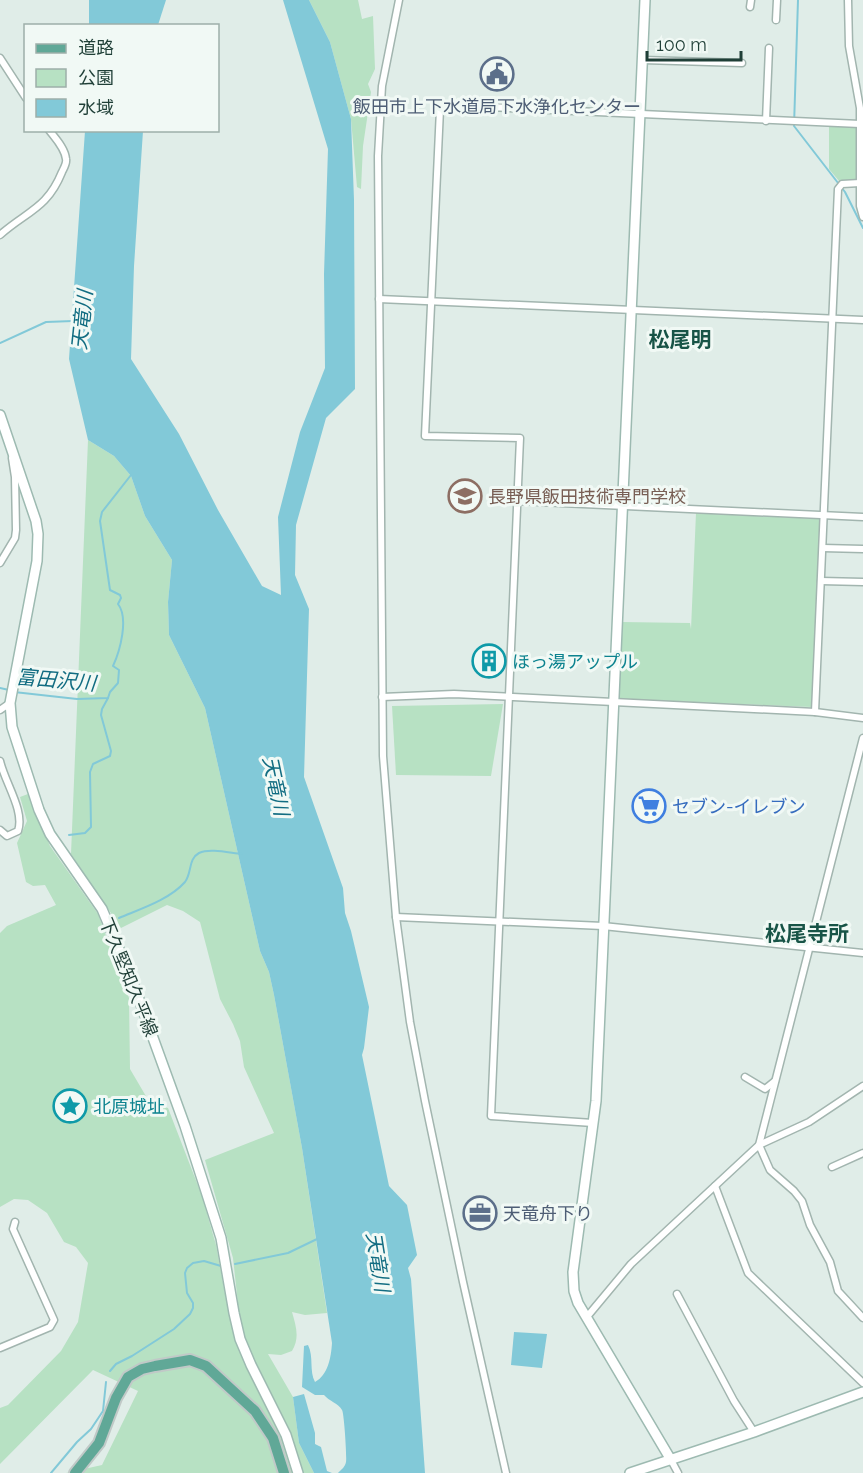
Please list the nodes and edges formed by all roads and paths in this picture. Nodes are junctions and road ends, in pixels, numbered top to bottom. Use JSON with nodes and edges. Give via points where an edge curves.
{"nodes":[{"id":1,"x":399,"y":0,"type":"edge"},
{"id":2,"x":645,"y":0,"type":"edge"},
{"id":3,"x":777,"y":0,"type":"edge"},
{"id":4,"x":848,"y":0,"type":"edge"},
{"id":5,"x":776,"y":20,"type":"dead end"},
{"id":6,"x":769,"y":48,"type":"dead end"},
{"id":7,"x":0,"y":58,"type":"edge"},
{"id":8,"x":643,"y":60,"type":"junction"},
{"id":9,"x":742,"y":63,"type":"dead end"},
{"id":10,"x":24,"y":95,"type":"edge"},
{"id":11,"x":861,"y":107,"type":"edge"},
{"id":12,"x":640,"y":114,"type":"junction"},
{"id":13,"x":766,"y":121,"type":"junction"},
{"id":14,"x":860,"y":124,"type":"junction"},
{"id":15,"x":50,"y":132,"type":"edge"},
{"id":16,"x":860,"y":183,"type":"junction"},
{"id":17,"x":861,"y":206,"type":"edge"},
{"id":18,"x":863,"y":217,"type":"edge"},
{"id":19,"x":0,"y":235,"type":"edge"},
{"id":20,"x":379,"y":299,"type":"junction"},
{"id":21,"x":431,"y":301,"type":"junction"},
{"id":22,"x":631,"y":311,"type":"junction"},
{"id":23,"x":832,"y":319,"type":"junction"},
{"id":24,"x":863,"y":320,"type":"edge"},
{"id":25,"x":0,"y":416,"type":"edge"},
{"id":26,"x":13,"y":451,"type":"junction"},
{"id":27,"x":518,"y":501,"type":"junction"},
{"id":28,"x":623,"y":505,"type":"junction"},
{"id":29,"x":824,"y":515,"type":"junction"},
{"id":30,"x":863,"y":517,"type":"edge"},
{"id":31,"x":823,"y":548,"type":"junction"},
{"id":32,"x":863,"y":549,"type":"edge"},
{"id":33,"x":0,"y":563,"type":"edge"},
{"id":34,"x":821,"y":581,"type":"junction"},
{"id":35,"x":863,"y":582,"type":"edge"},
{"id":36,"x":382,"y":697,"type":"junction"},
{"id":37,"x":510,"y":697,"type":"junction"},
{"id":38,"x":10,"y":700,"type":"junction"},
{"id":39,"x":614,"y":702,"type":"junction"},
{"id":40,"x":0,"y":710,"type":"edge"},
{"id":41,"x":815,"y":712,"type":"junction"},
{"id":42,"x":863,"y":718,"type":"edge"},
{"id":43,"x":863,"y":738,"type":"edge"},
{"id":44,"x":0,"y":761,"type":"edge"},
{"id":45,"x":0,"y":830,"type":"edge"},
{"id":46,"x":396,"y":917,"type":"junction"},
{"id":47,"x":498,"y":921,"type":"junction"},
{"id":48,"x":603,"y":926,"type":"junction"},
{"id":49,"x":809,"y":948,"type":"junction"},
{"id":50,"x":863,"y":953,"type":"edge"},
{"id":51,"x":745,"y":1077,"type":"dead end"},
{"id":52,"x":776,"y":1080,"type":"junction"},
{"id":53,"x":863,"y":1086,"type":"edge"},
{"id":54,"x":593,"y":1124,"type":"junction"},
{"id":55,"x":759,"y":1145,"type":"junction"},
{"id":56,"x":863,"y":1153,"type":"edge"},
{"id":57,"x":832,"y":1167,"type":"dead end"},
{"id":58,"x":715,"y":1186,"type":"junction"},
{"id":59,"x":15,"y":1222,"type":"dead end"},
{"id":60,"x":678,"y":1294,"type":"dead end"},
{"id":61,"x":863,"y":1305,"type":"edge"},
{"id":62,"x":855,"y":1311,"type":"junction"},
{"id":63,"x":586,"y":1318,"type":"junction"},
{"id":64,"x":863,"y":1318,"type":"edge"},
{"id":65,"x":0,"y":1348,"type":"edge"},
{"id":66,"x":863,"y":1383,"type":"edge"},
{"id":67,"x":863,"y":1392,"type":"edge"},
{"id":68,"x":754,"y":1432,"type":"junction"},
{"id":69,"x":671,"y":1460,"type":"junction"},
{"id":70,"x":75,"y":1473,"type":"edge"},
{"id":71,"x":284,"y":1473,"type":"edge"},
{"id":72,"x":298,"y":1473,"type":"edge"},
{"id":73,"x":506,"y":1473,"type":"edge"},
{"id":74,"x":630,"y":1473,"type":"edge"},
{"id":75,"x":678,"y":1473,"type":"edge"}],
"edges":[{"from":1,"to":20,"type":"street","via":[[382,86],[378,156]]},
{"from":2,"to":8,"type":"street"},
{"from":3,"to":5,"type":"street"},
{"from":4,"to":11,"type":"street","via":[[849,45]]},
{"from":6,"to":13,"type":"street"},
{"from":7,"to":10,"type":"street"},
{"from":8,"to":9,"type":"street"},
{"from":8,"to":12,"type":"street"},
{"from":11,"to":14,"type":"street"},
{"from":12,"to":13,"type":"street"},
{"from":12,"to":21,"type":"street","via":[[445,105],[440,109]]},
{"from":12,"to":22,"type":"street"},
{"from":13,"to":14,"type":"street"},
{"from":14,"to":16,"type":"street"},
{"from":15,"to":19,"type":"street","via":[[67,160],[60,178],[34,212]]},
{"from":16,"to":17,"type":"street"},
{"from":16,"to":23,"type":"street","via":[[840,186]]},
{"from":17,"to":18,"type":"street"},
{"from":20,"to":21,"type":"street"},
{"from":20,"to":36,"type":"street"},
{"from":21,"to":22,"type":"street"},
{"from":21,"to":27,"type":"street","via":[[425,436],[520,438]]},
{"from":22,"to":23,"type":"street"},
{"from":22,"to":28,"type":"street"},
{"from":23,"to":24,"type":"street"},
{"from":23,"to":29,"type":"street"},
{"from":25,"to":26,"type":"street","name":"下久堅知久平線"},
{"from":26,"to":33,"type":"street","via":[[15,538]]},
{"from":26,"to":38,"type":"street","name":"下久堅知久平線","via":[[36,520],[38,543]]},
{"from":27,"to":28,"type":"street"},
{"from":27,"to":37,"type":"street"},
{"from":28,"to":29,"type":"street"},
{"from":28,"to":39,"type":"street"},
{"from":29,"to":30,"type":"street"},
{"from":29,"to":31,"type":"street"},
{"from":31,"to":32,"type":"street"},
{"from":31,"to":34,"type":"street"},
{"from":34,"to":35,"type":"street"},
{"from":34,"to":41,"type":"street"},
{"from":36,"to":37,"type":"street"},
{"from":36,"to":46,"type":"street"},
{"from":37,"to":39,"type":"street"},
{"from":37,"to":47,"type":"street"},
{"from":38,"to":40,"type":"street"},
{"from":38,"to":72,"type":"street","name":"下久堅知久平線","via":[[12,727],[39,810],[50,834],[102,909],[132,980],[221,1238],[240,1339],[286,1435]]},
{"from":39,"to":41,"type":"street"},
{"from":39,"to":48,"type":"street"},
{"from":41,"to":42,"type":"street"},
{"from":43,"to":49,"type":"street"},
{"from":44,"to":45,"type":"street","via":[[21,817],[13,835],[7,836]]},
{"from":46,"to":47,"type":"street"},
{"from":46,"to":73,"type":"street","via":[[425,1101]]},
{"from":47,"to":48,"type":"street"},
{"from":47,"to":54,"type":"street","via":[[491,1116]]},
{"from":48,"to":49,"type":"street"},
{"from":48,"to":54,"type":"street"},
{"from":49,"to":50,"type":"street"},
{"from":49,"to":52,"type":"street"},
{"from":51,"to":52,"type":"street","via":[[765,1089]]},
{"from":52,"to":55,"type":"street"},
{"from":53,"to":55,"type":"street","via":[[809,1122]]},
{"from":54,"to":63,"type":"street","via":[[573,1272],[574,1291]]},
{"from":55,"to":58,"type":"street"},
{"from":55,"to":62,"type":"street","via":[[770,1170],[802,1201],[830,1262],[838,1291]]},
{"from":56,"to":57,"type":"street"},
{"from":58,"to":63,"type":"street","via":[[631,1264]]},
{"from":58,"to":66,"type":"street","via":[[748,1273]]},
{"from":59,"to":65,"type":"street","via":[[13,1229],[54,1320],[50,1327]]},
{"from":60,"to":68,"type":"street"},
{"from":61,"to":62,"type":"street"},
{"from":62,"to":64,"type":"street"},
{"from":63,"to":69,"type":"street"},
{"from":67,"to":68,"type":"street"},
{"from":68,"to":69,"type":"street"},
{"from":69,"to":74,"type":"street"},
{"from":69,"to":75,"type":"street"},
{"from":70,"to":71,"type":"main road","via":[[99,1443],[128,1377],[155,1366],[190,1360],[206,1366],[255,1411],[273,1438]]}]}
